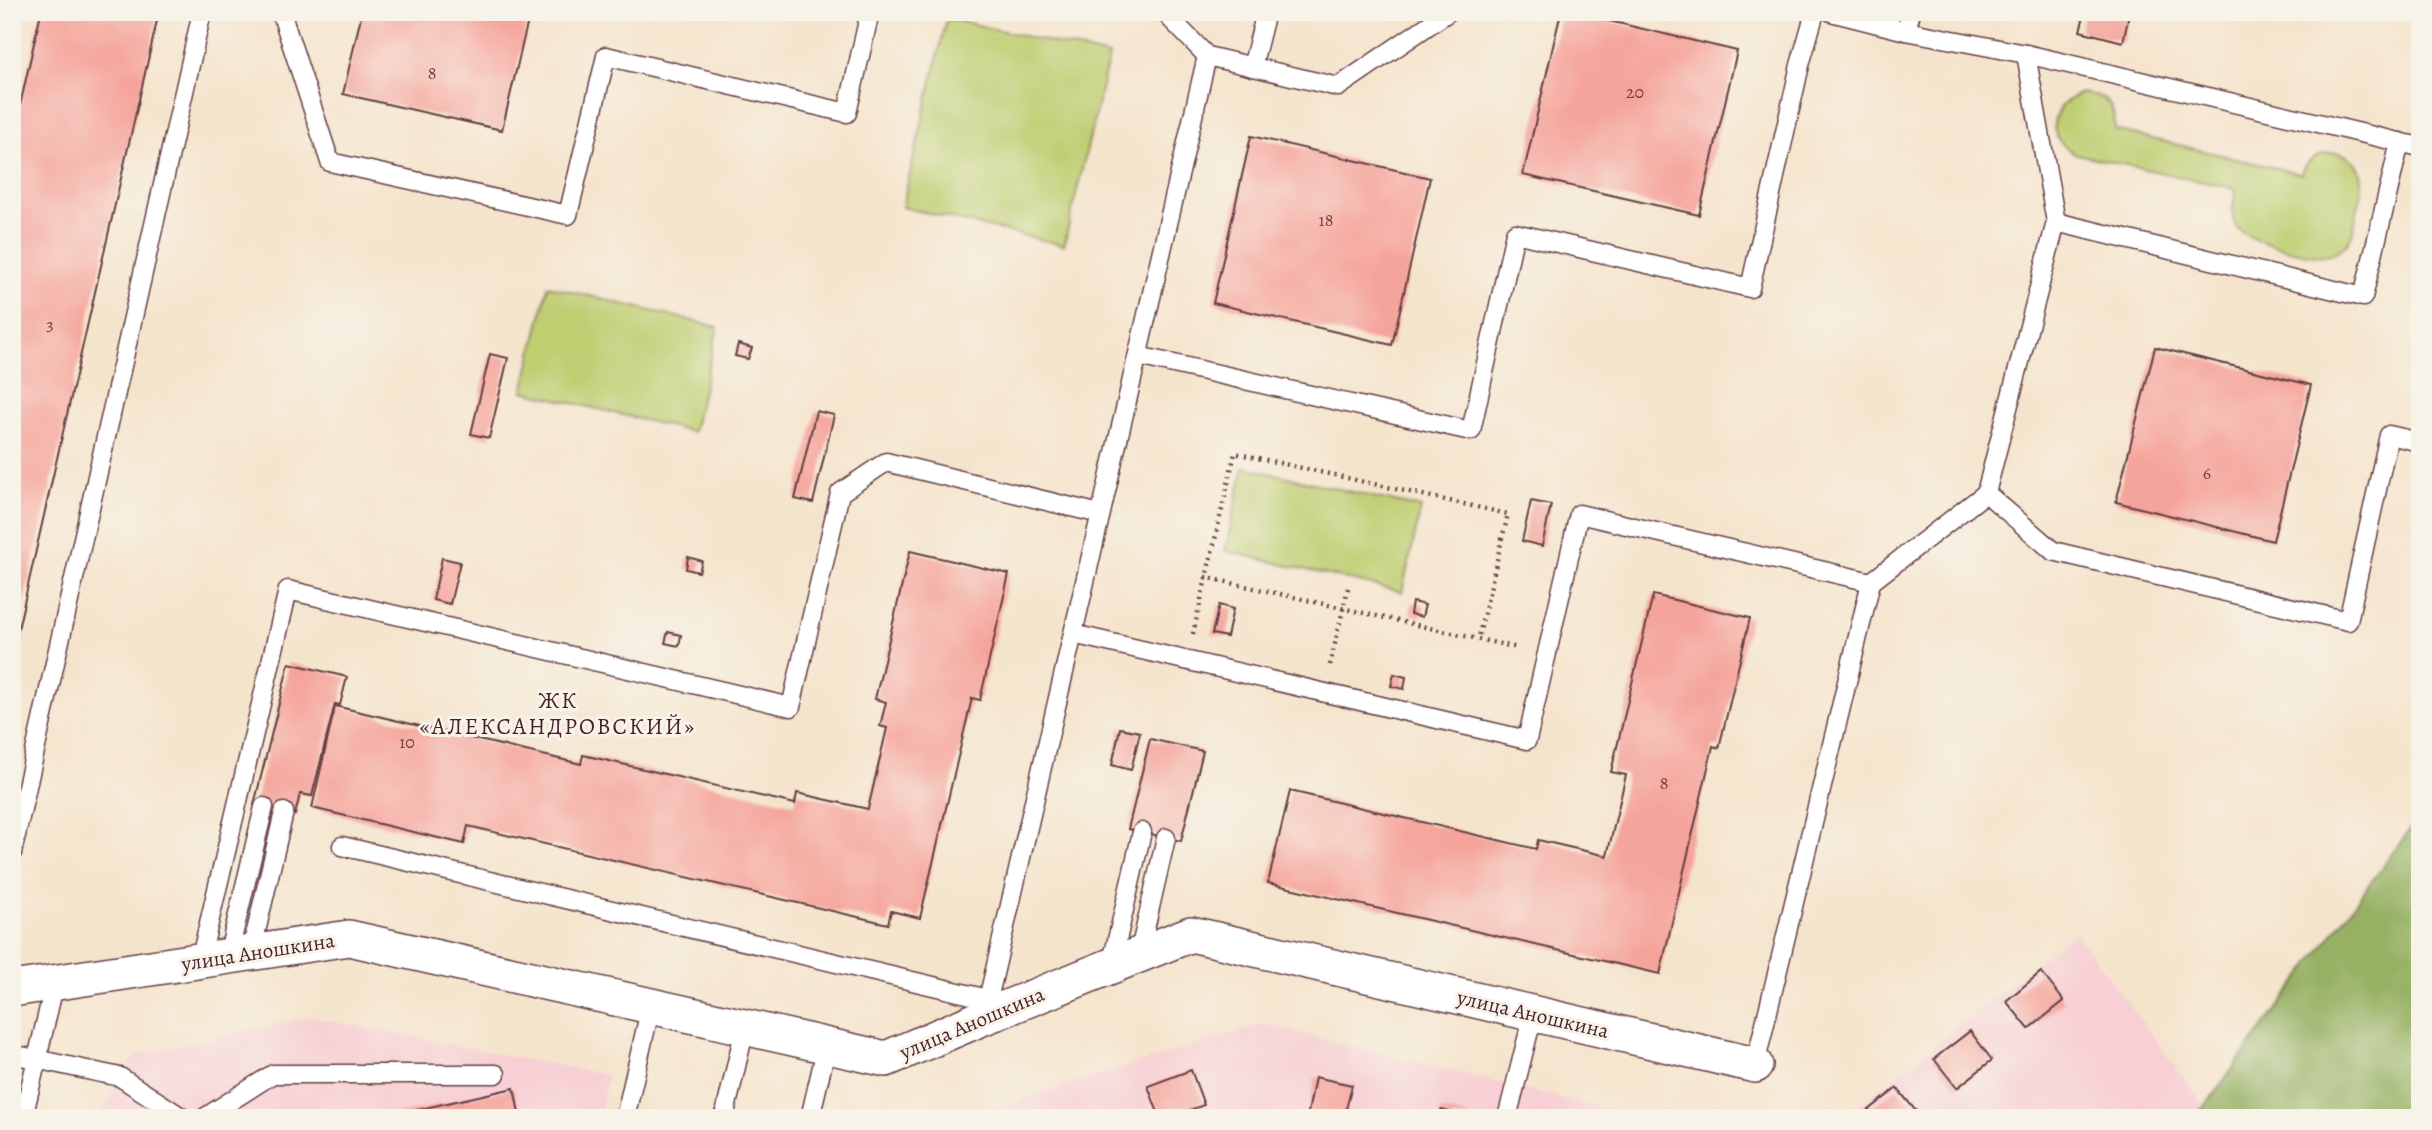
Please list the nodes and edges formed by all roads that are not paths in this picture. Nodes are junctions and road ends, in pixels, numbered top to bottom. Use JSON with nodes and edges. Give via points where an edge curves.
{"nodes":[{"id":1,"x":202,"y":12,"type":"edge"},
{"id":2,"x":281,"y":12,"type":"edge"},
{"id":3,"x":870,"y":12,"type":"edge"},
{"id":4,"x":1164,"y":12,"type":"edge"},
{"id":5,"x":1266,"y":12,"type":"edge"},
{"id":6,"x":1448,"y":12,"type":"edge"},
{"id":7,"x":1815,"y":12,"type":"edge"},
{"id":8,"x":1831,"y":12,"type":"edge"},
{"id":9,"x":1911,"y":12,"type":"edge"},
{"id":10,"x":1906,"y":30,"type":"junction"},
{"id":11,"x":2026,"y":54,"type":"junction"},
{"id":12,"x":1207,"y":56,"type":"junction"},
{"id":13,"x":1252,"y":67,"type":"junction"},
{"id":14,"x":2400,"y":142,"type":"junction"},
{"id":15,"x":2420,"y":147,"type":"edge"},
{"id":16,"x":2056,"y":222,"type":"junction"},
{"id":17,"x":1138,"y":356,"type":"junction"},
{"id":18,"x":2420,"y":442,"type":"edge"},
{"id":19,"x":1986,"y":493,"type":"junction"},
{"id":20,"x":1100,"y":514,"type":"junction"},
{"id":21,"x":1871,"y":582,"type":"junction"},
{"id":22,"x":1073,"y":634,"type":"junction"},
{"id":23,"x":264,"y":807,"type":"dead end"},
{"id":24,"x":284,"y":812,"type":"dead end"},
{"id":25,"x":1142,"y":832,"type":"dead end"},
{"id":26,"x":1166,"y":838,"type":"dead end"},
{"id":27,"x":342,"y":846,"type":"dead end"},
{"id":28,"x":12,"y":853,"type":"edge"},
{"id":29,"x":227,"y":956,"type":"junction"},
{"id":30,"x":1125,"y":960,"type":"junction"},
{"id":31,"x":55,"y":982,"type":"junction"},
{"id":32,"x":12,"y":989,"type":"edge"},
{"id":33,"x":650,"y":1006,"type":"junction"},
{"id":34,"x":986,"y":1008,"type":"junction"},
{"id":35,"x":1533,"y":1015,"type":"junction"},
{"id":36,"x":745,"y":1028,"type":"junction"},
{"id":37,"x":827,"y":1045,"type":"junction"},
{"id":38,"x":12,"y":1054,"type":"edge"},
{"id":39,"x":37,"y":1059,"type":"junction"},
{"id":40,"x":1755,"y":1065,"type":"joint"},
{"id":41,"x":496,"y":1074,"type":"dead end"},
{"id":42,"x":23,"y":1118,"type":"edge"},
{"id":43,"x":183,"y":1118,"type":"edge"},
{"id":44,"x":204,"y":1118,"type":"edge"},
{"id":45,"x":625,"y":1118,"type":"edge"},
{"id":46,"x":724,"y":1118,"type":"edge"},
{"id":47,"x":810,"y":1118,"type":"edge"},
{"id":48,"x":1507,"y":1118,"type":"edge"}],
"edges":[{"from":1,"to":28,"type":"lane"},
{"from":2,"to":3,"type":"lane","via":[[330,162],[568,215],[606,57],[847,113]]},
{"from":4,"to":12,"type":"lane"},
{"from":5,"to":13,"type":"lane"},
{"from":6,"to":13,"type":"lane","via":[[1338,87]]},
{"from":7,"to":17,"type":"lane","via":[[1750,288],[1515,233],[1471,431]]},
{"from":8,"to":10,"type":"lane"},
{"from":9,"to":10,"type":"lane"},
{"from":10,"to":11,"type":"lane"},
{"from":11,"to":14,"type":"lane"},
{"from":11,"to":16,"type":"lane"},
{"from":12,"to":13,"type":"lane"},
{"from":12,"to":17,"type":"lane"},
{"from":14,"to":15,"type":"lane"},
{"from":14,"to":16,"type":"lane","via":[[2363,297]]},
{"from":16,"to":19,"type":"lane"},
{"from":17,"to":20,"type":"lane"},
{"from":18,"to":19,"type":"lane","via":[[2389,435],[2348,621],[2053,551]]},
{"from":19,"to":21,"type":"lane"},
{"from":20,"to":22,"type":"lane"},
{"from":20,"to":29,"type":"lane","via":[[886,462],[840,493],[791,707],[288,590]]},
{"from":21,"to":22,"type":"lane","via":[[1579,514],[1527,740]]},
{"from":21,"to":40,"type":"lane"},
{"from":22,"to":34,"type":"lane"},
{"from":23,"to":29,"type":"lane"},
{"from":24,"to":29,"type":"lane"},
{"from":25,"to":30,"type":"lane"},
{"from":26,"to":30,"type":"lane"},
{"from":27,"to":34,"type":"lane"},
{"from":29,"to":31,"type":"street","name":"улица Аношкина"},
{"from":29,"to":33,"type":"street","name":"улица Аношкина","via":[[349,938]]},
{"from":30,"to":34,"type":"street","name":"улица Аношкина"},
{"from":30,"to":35,"type":"street","name":"улица Аношкина","via":[[1191,934]]},
{"from":31,"to":32,"type":"street","name":"улица Аношкина"},
{"from":31,"to":39,"type":"lane"},
{"from":33,"to":36,"type":"street","name":"улица Аношкина"},
{"from":33,"to":45,"type":"lane"},
{"from":34,"to":37,"type":"street","name":"улица Аношкина","via":[[887,1059]]},
{"from":35,"to":40,"type":"street","name":"улица Аношкина"},
{"from":35,"to":48,"type":"lane"},
{"from":36,"to":37,"type":"street","name":"улица Аношкина"},
{"from":36,"to":46,"type":"lane"},
{"from":37,"to":47,"type":"lane"},
{"from":38,"to":39,"type":"lane"},
{"from":39,"to":42,"type":"lane"},
{"from":39,"to":43,"type":"lane","via":[[120,1077]]},
{"from":41,"to":44,"type":"lane","via":[[273,1074]]}]}
